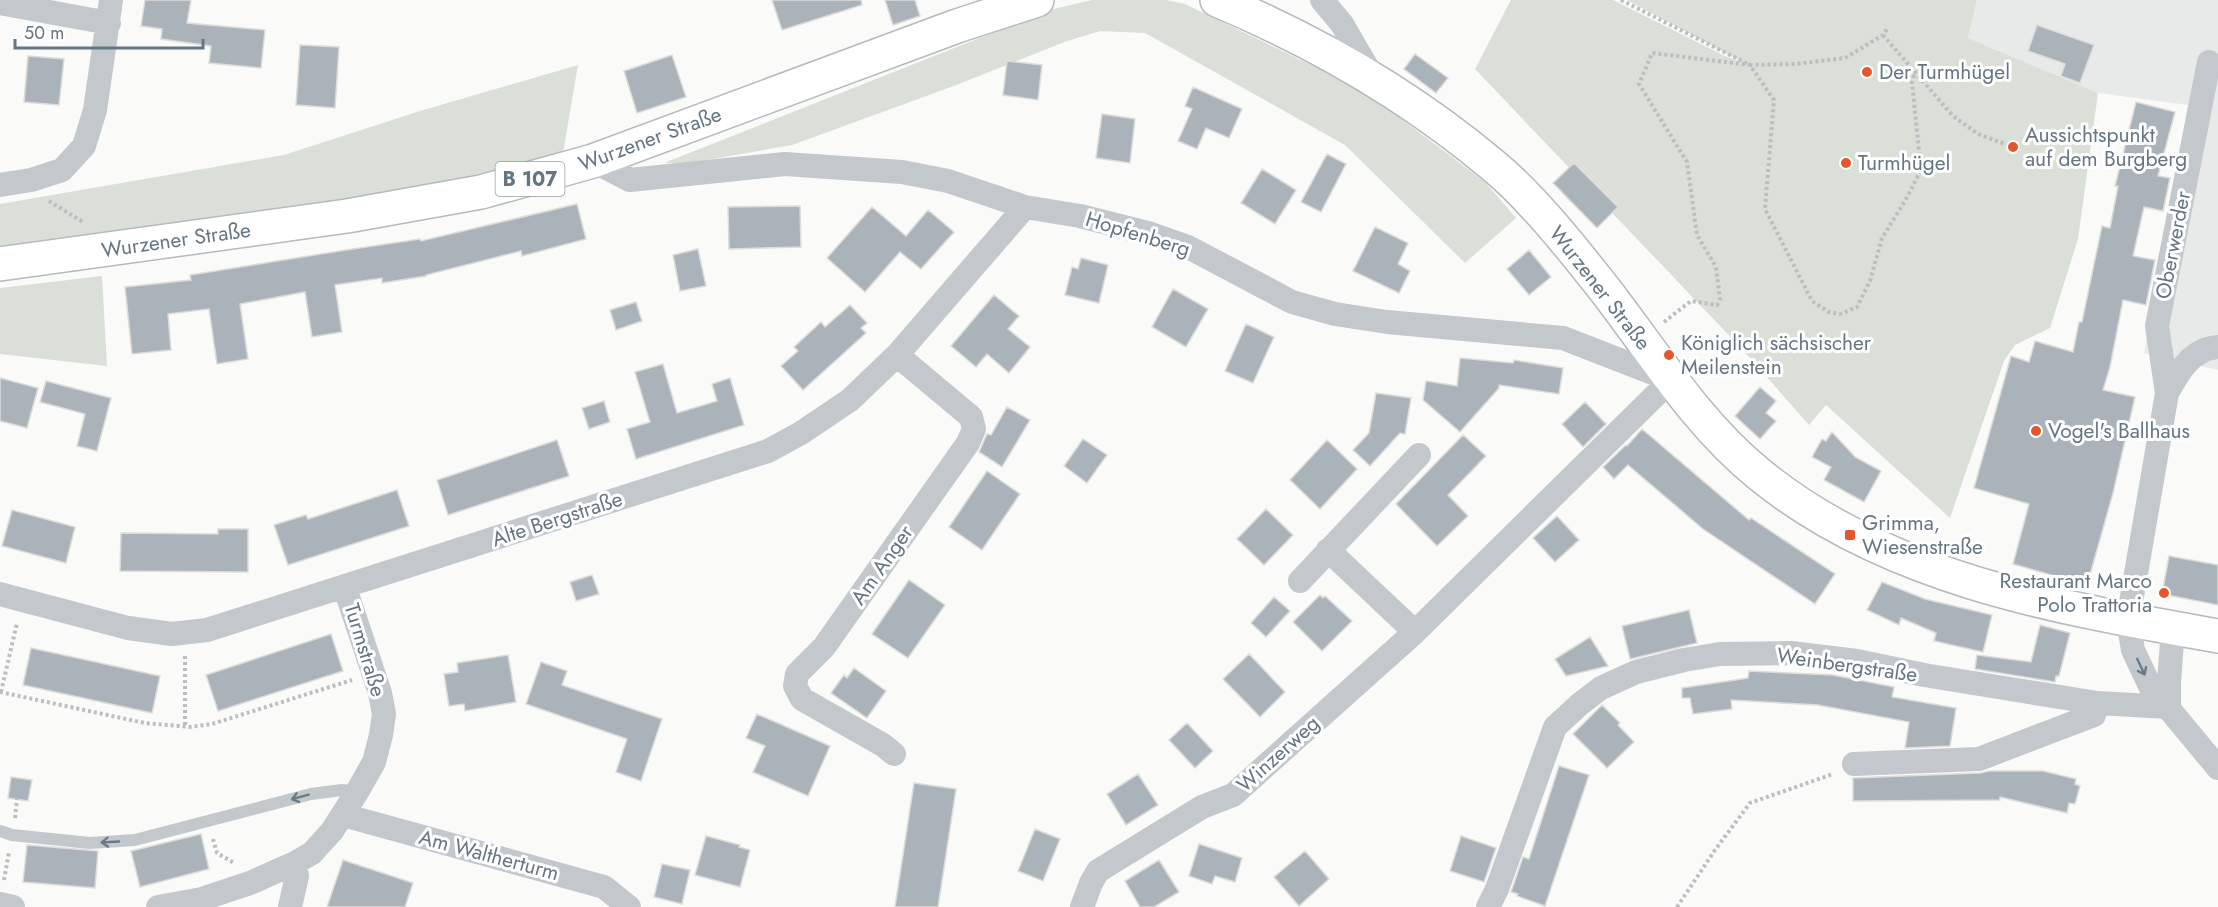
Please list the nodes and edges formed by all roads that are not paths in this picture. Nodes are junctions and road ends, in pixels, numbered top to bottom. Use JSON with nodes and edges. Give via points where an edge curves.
{"nodes":[{"id":1,"x":1037,"y":0,"type":"edge"},
{"id":2,"x":1217,"y":0,"type":"edge"},
{"id":3,"x":1322,"y":0,"type":"edge"},
{"id":4,"x":13,"y":3,"type":"edge"},
{"id":5,"x":110,"y":11,"type":"edge"},
{"id":6,"x":2209,"y":62,"type":"dead end"},
{"id":7,"x":1374,"y":79,"type":"junction"},
{"id":8,"x":593,"y":161,"type":"junction"},
{"id":9,"x":0,"y":185,"type":"edge"},
{"id":10,"x":1024,"y":207,"type":"junction"},
{"id":11,"x":0,"y":264,"type":"edge"},
{"id":12,"x":2218,"y":347,"type":"edge"},
{"id":13,"x":897,"y":354,"type":"junction"},
{"id":14,"x":1671,"y":380,"type":"junction"},
{"id":15,"x":2167,"y":393,"type":"junction"},
{"id":16,"x":1419,"y":454,"type":"dead end"},
{"id":17,"x":1328,"y":550,"type":"junction"},
{"id":18,"x":1300,"y":581,"type":"dead end"},
{"id":19,"x":345,"y":588,"type":"junction"},
{"id":20,"x":11,"y":597,"type":"edge"},
{"id":21,"x":2128,"y":620,"type":"junction"},
{"id":22,"x":2173,"y":628,"type":"junction"},
{"id":23,"x":1415,"y":632,"type":"junction"},
{"id":24,"x":2218,"y":636,"type":"edge"},
{"id":25,"x":2097,"y":703,"type":"junction"},
{"id":26,"x":2169,"y":707,"type":"junction"},
{"id":27,"x":894,"y":754,"type":"dead end"},
{"id":28,"x":1847,"y":768,"type":"road end"},
{"id":29,"x":2218,"y":768,"type":"edge"},
{"id":30,"x":357,"y":792,"type":"junction"},
{"id":31,"x":343,"y":815,"type":"junction"},
{"id":32,"x":0,"y":831,"type":"edge"},
{"id":33,"x":295,"y":864,"type":"junction"},
{"id":34,"x":0,"y":904,"type":"edge"},
{"id":35,"x":13,"y":907,"type":"edge"},
{"id":36,"x":158,"y":907,"type":"edge"},
{"id":37,"x":290,"y":907,"type":"edge"},
{"id":38,"x":629,"y":907,"type":"edge"},
{"id":39,"x":1082,"y":907,"type":"edge"},
{"id":40,"x":1488,"y":907,"type":"edge"}],
"edges":[{"from":1,"to":8,"type":"main road","name":"Wurzener Straße","number":"B 107"},
{"from":2,"to":7,"type":"main road","name":"Wurzener Straße"},
{"from":3,"to":7,"type":"street","via":[[1342,24]]},
{"from":4,"to":5,"type":"street"},
{"from":5,"to":9,"type":"street","via":[[95,110],[84,146],[62,170]]},
{"from":6,"to":15,"type":"street","name":"Oberwerder","via":[[2157,326]]},
{"from":7,"to":14,"type":"main road","name":"Wurzener Straße","via":[[1404,97],[1497,169],[1558,233]]},
{"from":8,"to":10,"type":"street","name":"Hopfenberg","via":[[630,180],[785,164],[902,172],[948,181]]},
{"from":8,"to":11,"type":"main road","name":"Wurzener Straße","number":"B 107","via":[[481,192],[358,214]]},
{"from":10,"to":13,"type":"street","name":"Alte Bergstraße"},
{"from":10,"to":14,"type":"street","name":"Hopfenberg","via":[[1080,216],[1188,247],[1292,302],[1335,315],[1563,338]]},
{"from":12,"to":15,"type":"street","name":"Oberwerder","via":[[2207,348],[2185,363]]},
{"from":13,"to":19,"type":"street","name":"Alte Bergstraße","via":[[850,400],[768,451]]},
{"from":13,"to":27,"type":"street","name":"Am Anger","via":[[971,417],[974,429],[824,647],[797,674],[795,686],[802,699]]},
{"from":14,"to":21,"type":"main road","name":"Wurzener Straße","via":[[1720,439],[1759,474],[1850,534],[1966,579]]},
{"from":14,"to":23,"type":"street","name":"Winzerweg"},
{"from":15,"to":21,"type":"street","name":"Oberwerder"},
{"from":16,"to":17,"type":"street"},
{"from":17,"to":18,"type":"street"},
{"from":17,"to":23,"type":"street"},
{"from":19,"to":20,"type":"street","name":"Alte Bergstraße","via":[[207,630],[172,634],[128,628]]},
{"from":19,"to":30,"type":"street","name":"Turmstraße","via":[[384,714],[374,762]]},
{"from":21,"to":22,"type":"main road","name":"Wurzener Straße"},
{"from":21,"to":26,"type":"street","name":"Oberwerder","one_way":true,"via":[[2133,650],[2150,686]]},
{"from":22,"to":24,"type":"main road","name":"Wurzener Straße"},
{"from":22,"to":26,"type":"street"},
{"from":23,"to":39,"type":"street","name":"Winzerweg","via":[[1233,795],[1202,807],[1098,871]]},
{"from":25,"to":26,"type":"street","name":"Weinbergstraße"},
{"from":25,"to":28,"type":"street","via":[[2094,715],[1979,759]]},
{"from":25,"to":40,"type":"street","name":"Weinbergstraße","via":[[1791,653],[1720,654],[1636,672],[1601,688],[1555,727]]},
{"from":26,"to":29,"type":"street","name":"Oberwerder"},
{"from":30,"to":31,"type":"street","name":"Turmstraße"},
{"from":30,"to":32,"type":"lane","one_way":true,"via":[[311,794],[135,840],[90,843]]},
{"from":31,"to":33,"type":"street","name":"Turmstraße","via":[[312,853]]},
{"from":31,"to":38,"type":"street","name":"Am Waltherturm","via":[[604,887]]},
{"from":33,"to":36,"type":"street","name":"Turmstraße","via":[[202,899]]},
{"from":33,"to":37,"type":"street","via":[[297,876]]},
{"from":34,"to":35,"type":"street"}]}
